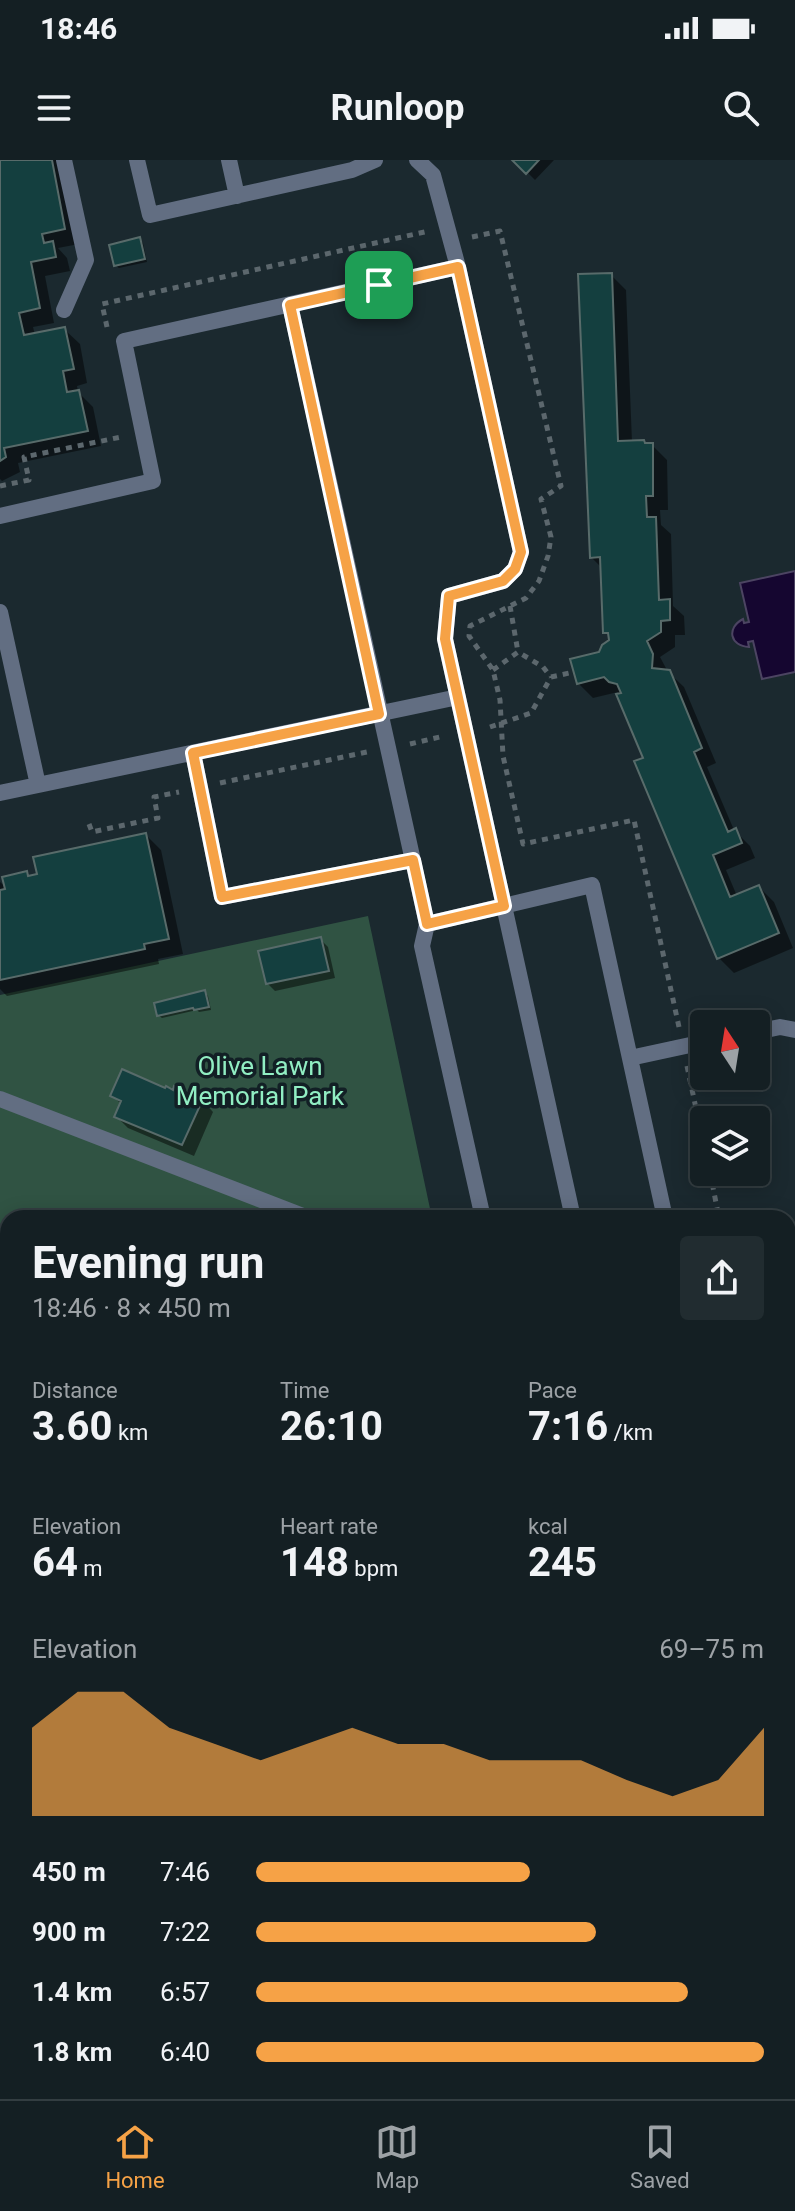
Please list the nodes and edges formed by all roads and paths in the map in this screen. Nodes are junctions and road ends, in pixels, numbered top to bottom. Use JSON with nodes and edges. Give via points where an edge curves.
{"nodes":[{"id":1,"x":64,"y":160,"type":"edge"},
{"id":2,"x":137,"y":160,"type":"edge"},
{"id":3,"x":229,"y":160,"type":"edge"},
{"id":4,"x":375,"y":160,"type":"edge"},
{"id":5,"x":417,"y":160,"type":"edge"},
{"id":6,"x":237,"y":196,"type":"junction"},
{"id":7,"x":467,"y":227,"type":"dead end"},
{"id":8,"x":458,"y":267,"type":"junction"},
{"id":9,"x":290,"y":305,"type":"junction"},
{"id":10,"x":64,"y":310,"type":"dead end"},
{"id":11,"x":0,"y":516,"type":"edge"},
{"id":12,"x":510,"y":606,"type":"junction"},
{"id":13,"x":0,"y":612,"type":"edge"},
{"id":14,"x":518,"y":652,"type":"junction"},
{"id":15,"x":493,"y":670,"type":"junction"},
{"id":16,"x":574,"y":672,"type":"dead end"},
{"id":17,"x":551,"y":677,"type":"junction"},
{"id":18,"x":458,"y":697,"type":"junction"},
{"id":19,"x":379,"y":714,"type":"junction"},
{"id":20,"x":502,"y":724,"type":"junction"},
{"id":21,"x":490,"y":727,"type":"dead end"},
{"id":22,"x":440,"y":737,"type":"dead end"},
{"id":23,"x":410,"y":744,"type":"dead end"},
{"id":24,"x":368,"y":752,"type":"dead end"},
{"id":25,"x":193,"y":753,"type":"junction"},
{"id":26,"x":218,"y":784,"type":"dead end"},
{"id":27,"x":38,"y":785,"type":"junction"},
{"id":28,"x":179,"y":792,"type":"dead end"},
{"id":29,"x":0,"y":793,"type":"edge"},
{"id":30,"x":89,"y":824,"type":"dead end"},
{"id":31,"x":413,"y":860,"type":"junction"},
{"id":32,"x":504,"y":906,"type":"junction"},
{"id":33,"x":427,"y":924,"type":"junction"},
{"id":34,"x":679,"y":1028,"type":"dead end"},
{"id":35,"x":770,"y":1029,"type":"edge"},
{"id":36,"x":795,"y":1030,"type":"edge"},
{"id":37,"x":690,"y":1045,"type":"edge"},
{"id":38,"x":630,"y":1058,"type":"junction"},
{"id":39,"x":687,"y":1066,"type":"dead end"},
{"id":40,"x":0,"y":1099,"type":"edge"},
{"id":41,"x":696,"y":1106,"type":"edge"},
{"id":42,"x":713,"y":1186,"type":"edge"},
{"id":43,"x":287,"y":1210,"type":"edge"},
{"id":44,"x":481,"y":1210,"type":"edge"},
{"id":45,"x":571,"y":1210,"type":"edge"},
{"id":46,"x":663,"y":1210,"type":"edge"},
{"id":47,"x":717,"y":1210,"type":"edge"}],
"edges":[{"from":1,"to":10,"type":"lane","via":[[86,260]]},
{"from":2,"to":6,"type":"lane","via":[[150,215]]},
{"from":3,"to":6,"type":"lane"},
{"from":4,"to":6,"type":"lane"},
{"from":5,"to":8,"type":"lane","via":[[433,175]]},
{"from":7,"to":12,"type":"path","via":[[470,238],[500,231],[561,486],[541,499],[551,537],[539,581],[526,598]]},
{"from":8,"to":9,"type":"lane"},
{"from":8,"to":18,"type":"lane","via":[[521,552],[503,581],[449,596],[445,639]]},
{"from":9,"to":11,"type":"lane","via":[[124,341],[153,481]]},
{"from":9,"to":19,"type":"lane"},
{"from":12,"to":14,"type":"path"},
{"from":12,"to":15,"type":"path","via":[[470,626],[469,636]]},
{"from":13,"to":27,"type":"lane"},
{"from":14,"to":15,"type":"path"},
{"from":14,"to":17,"type":"path"},
{"from":15,"to":20,"type":"path"},
{"from":16,"to":17,"type":"path"},
{"from":17,"to":20,"type":"path","via":[[531,713]]},
{"from":18,"to":19,"type":"lane"},
{"from":18,"to":32,"type":"lane"},
{"from":19,"to":25,"type":"lane"},
{"from":19,"to":31,"type":"lane"},
{"from":20,"to":21,"type":"path"},
{"from":20,"to":34,"type":"path","via":[[503,756],[523,844],[634,820]]},
{"from":22,"to":23,"type":"path"},
{"from":24,"to":26,"type":"path"},
{"from":25,"to":27,"type":"lane"},
{"from":25,"to":31,"type":"lane","via":[[222,897]]},
{"from":27,"to":29,"type":"lane"},
{"from":28,"to":30,"type":"path","via":[[154,797],[158,818],[92,832]]},
{"from":31,"to":33,"type":"lane"},
{"from":32,"to":33,"type":"lane"},
{"from":32,"to":38,"type":"lane","via":[[592,885]]},
{"from":32,"to":45,"type":"lane"},
{"from":33,"to":44,"type":"lane","via":[[422,946]]},
{"from":35,"to":36,"type":"lane"},
{"from":37,"to":38,"type":"lane"},
{"from":38,"to":46,"type":"lane"},
{"from":39,"to":41,"type":"path"},
{"from":40,"to":43,"type":"lane"},
{"from":42,"to":47,"type":"path"}]}
